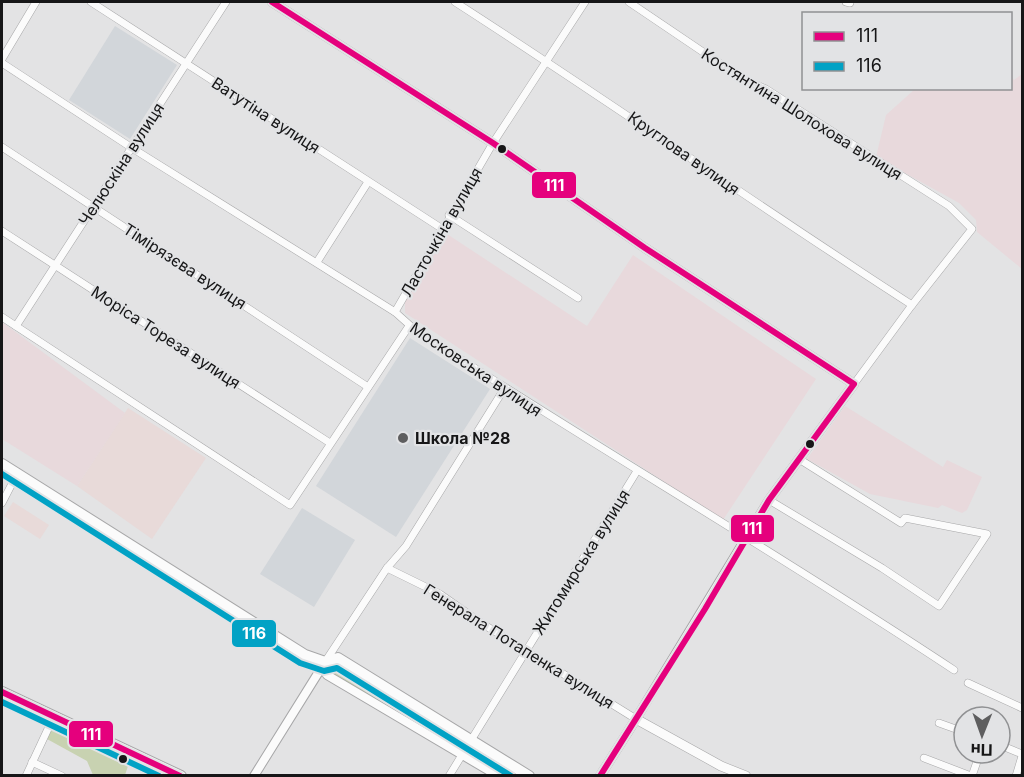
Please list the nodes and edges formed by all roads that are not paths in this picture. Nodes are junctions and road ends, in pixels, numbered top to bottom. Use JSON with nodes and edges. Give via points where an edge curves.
{"nodes":[{"id":1,"x":36,"y":2,"type":"edge"},
{"id":2,"x":91,"y":2,"type":"edge"},
{"id":3,"x":226,"y":2,"type":"edge"},
{"id":4,"x":272,"y":2,"type":"edge"},
{"id":5,"x":455,"y":2,"type":"edge"},
{"id":6,"x":585,"y":2,"type":"edge"},
{"id":7,"x":629,"y":2,"type":"edge"},
{"id":8,"x":2,"y":61,"type":"edge"},
{"id":9,"x":548,"y":61,"type":"junction"},
{"id":10,"x":186,"y":62,"type":"junction"},
{"id":11,"x":493,"y":143,"type":"junction"},
{"id":12,"x":2,"y":147,"type":"edge"},
{"id":13,"x":132,"y":148,"type":"junction"},
{"id":14,"x":368,"y":182,"type":"junction"},
{"id":15,"x":94,"y":207,"type":"junction"},
{"id":16,"x":448,"y":215,"type":"junction"},
{"id":17,"x":441,"y":228,"type":"junction"},
{"id":18,"x":2,"y":231,"type":"edge"},
{"id":19,"x":316,"y":261,"type":"junction"},
{"id":20,"x":55,"y":266,"type":"junction"},
{"id":21,"x":578,"y":298,"type":"dead end"},
{"id":22,"x":912,"y":304,"type":"junction"},
{"id":23,"x":395,"y":312,"type":"junction"},
{"id":24,"x":2,"y":317,"type":"edge"},
{"id":25,"x":16,"y":326,"type":"junction"},
{"id":26,"x":409,"y":326,"type":"junction"},
{"id":27,"x":854,"y":384,"type":"junction"},
{"id":28,"x":368,"y":387,"type":"junction"},
{"id":29,"x":504,"y":389,"type":"junction"},
{"id":30,"x":330,"y":443,"type":"junction"},
{"id":31,"x":799,"y":459,"type":"junction"},
{"id":32,"x":2,"y":464,"type":"edge"},
{"id":33,"x":637,"y":471,"type":"junction"},
{"id":34,"x":17,"y":474,"type":"junction"},
{"id":35,"x":769,"y":500,"type":"junction"},
{"id":36,"x":2,"y":503,"type":"edge"},
{"id":37,"x":745,"y":537,"type":"junction"},
{"id":38,"x":387,"y":568,"type":"junction"},
{"id":39,"x":525,"y":650,"type":"junction"},
{"id":40,"x":325,"y":662,"type":"junction"},
{"id":41,"x":954,"y":669,"type":"dead end"},
{"id":42,"x":327,"y":675,"type":"junction"},
{"id":43,"x":313,"y":680,"type":"junction"},
{"id":44,"x":968,"y":684,"type":"dead end"},
{"id":45,"x":2,"y":692,"type":"edge"},
{"id":46,"x":1023,"y":708,"type":"edge"},
{"id":47,"x":54,"y":716,"type":"junction"},
{"id":48,"x":636,"y":719,"type":"junction"},
{"id":49,"x":939,"y":723,"type":"dead end"},
{"id":50,"x":952,"y":728,"type":"edge"},
{"id":51,"x":471,"y":740,"type":"junction"},
{"id":52,"x":462,"y":754,"type":"junction"},
{"id":53,"x":1023,"y":755,"type":"edge"},
{"id":54,"x":924,"y":758,"type":"dead end"},
{"id":55,"x":32,"y":762,"type":"junction"},
{"id":56,"x":158,"y":764,"type":"junction"},
{"id":57,"x":26,"y":776,"type":"edge"},
{"id":58,"x":62,"y":776,"type":"edge"},
{"id":59,"x":153,"y":776,"type":"edge"},
{"id":60,"x":181,"y":776,"type":"edge"},
{"id":61,"x":254,"y":776,"type":"edge"},
{"id":62,"x":449,"y":776,"type":"edge"},
{"id":63,"x":498,"y":776,"type":"edge"},
{"id":64,"x":529,"y":776,"type":"edge"},
{"id":65,"x":600,"y":776,"type":"edge"},
{"id":66,"x":746,"y":776,"type":"edge"},
{"id":67,"x":971,"y":776,"type":"edge"},
{"id":68,"x":1016,"y":776,"type":"edge"}],
"edges":[{"from":1,"to":8,"type":"street"},
{"from":2,"to":10,"type":"street","name":"Ватутіна вулиця"},
{"from":3,"to":10,"type":"street","name":"Челюскіна вулиця"},
{"from":4,"to":11,"type":"street"},
{"from":5,"to":9,"type":"street","name":"Круглова вулиця"},
{"from":6,"to":9,"type":"street","name":"Ласточкіна вулиця"},
{"from":7,"to":22,"type":"street","name":"Костянтина Шолохова вулиця","via":[[744,79],[766,89],[949,206],[972,229]]},
{"from":8,"to":13,"type":"street","name":"Московська вулиця"},
{"from":9,"to":11,"type":"street","name":"Ласточкіна вулиця"},
{"from":9,"to":22,"type":"street","name":"Круглова вулиця"},
{"from":10,"to":13,"type":"street","name":"Челюскіна вулиця"},
{"from":10,"to":14,"type":"street","name":"Ватутіна вулиця"},
{"from":11,"to":16,"type":"street","name":"Ласточкіна вулиця"},
{"from":11,"to":27,"type":"street"},
{"from":12,"to":15,"type":"street","name":"Тімірязєва вулиця"},
{"from":13,"to":15,"type":"street","name":"Челюскіна вулиця"},
{"from":13,"to":19,"type":"street","name":"Московська вулиця"},
{"from":14,"to":17,"type":"street","name":"Ватутіна вулиця"},
{"from":14,"to":19,"type":"street"},
{"from":15,"to":20,"type":"street","name":"Челюскіна вулиця"},
{"from":15,"to":28,"type":"street","name":"Тімірязєва вулиця"},
{"from":16,"to":17,"type":"street","name":"Ласточкіна вулиця"},
{"from":16,"to":21,"type":"street"},
{"from":17,"to":23,"type":"street","name":"Ласточкіна вулиця"},
{"from":18,"to":20,"type":"street","name":"Моріса Тореза вулиця"},
{"from":19,"to":23,"type":"street","name":"Московська вулиця"},
{"from":20,"to":25,"type":"street","name":"Челюскіна вулиця"},
{"from":20,"to":30,"type":"street","name":"Моріса Тореза вулиця"},
{"from":22,"to":27,"type":"street"},
{"from":23,"to":26,"type":"street","name":"Московська вулиця"},
{"from":24,"to":25,"type":"street"},
{"from":25,"to":30,"type":"street","via":[[290,505]]},
{"from":26,"to":28,"type":"street"},
{"from":26,"to":29,"type":"street","name":"Московська вулиця"},
{"from":27,"to":31,"type":"street"},
{"from":28,"to":30,"type":"street"},
{"from":29,"to":33,"type":"street","name":"Московська вулиця"},
{"from":29,"to":38,"type":"street","via":[[406,546]]},
{"from":31,"to":35,"type":"street"},
{"from":31,"to":35,"type":"street","via":[[901,523],[905,518],[987,534],[939,606]]},
{"from":32,"to":34,"type":"main road"},
{"from":33,"to":37,"type":"street","name":"Московська вулиця"},
{"from":33,"to":39,"type":"street","name":"Житомирська вулиця"},
{"from":34,"to":36,"type":"street"},
{"from":34,"to":40,"type":"main road","via":[[305,655]]},
{"from":35,"to":37,"type":"street"},
{"from":37,"to":41,"type":"street","name":"Московська вулиця"},
{"from":37,"to":48,"type":"street"},
{"from":38,"to":39,"type":"street","name":"Генерала Потапенка вулиця","via":[[440,594]]},
{"from":38,"to":40,"type":"street"},
{"from":39,"to":48,"type":"street","name":"Генерала Потапенка вулиця"},
{"from":39,"to":51,"type":"street","name":"Житомирська вулиця"},
{"from":40,"to":42,"type":"street"},
{"from":40,"to":43,"type":"street"},
{"from":40,"to":51,"type":"main road","via":[[338,658]]},
{"from":42,"to":43,"type":"street"},
{"from":42,"to":52,"type":"street"},
{"from":43,"to":61,"type":"street"},
{"from":44,"to":46,"type":"street"},
{"from":45,"to":47,"type":"main road"},
{"from":47,"to":55,"type":"street"},
{"from":47,"to":56,"type":"main road"},
{"from":48,"to":65,"type":"main road"},
{"from":48,"to":66,"type":"main road","name":"Генерала Потапенка вулиця"},
{"from":49,"to":50,"type":"street"},
{"from":51,"to":52,"type":"street","name":"Житомирська вулиця"},
{"from":51,"to":64,"type":"main road"},
{"from":52,"to":62,"type":"street","name":"Житомирська вулиця"},
{"from":52,"to":63,"type":"street"},
{"from":53,"to":68,"type":"street"},
{"from":54,"to":67,"type":"street"},
{"from":55,"to":57,"type":"street"},
{"from":55,"to":58,"type":"street"},
{"from":56,"to":59,"type":"street"},
{"from":56,"to":60,"type":"main road"}]}
